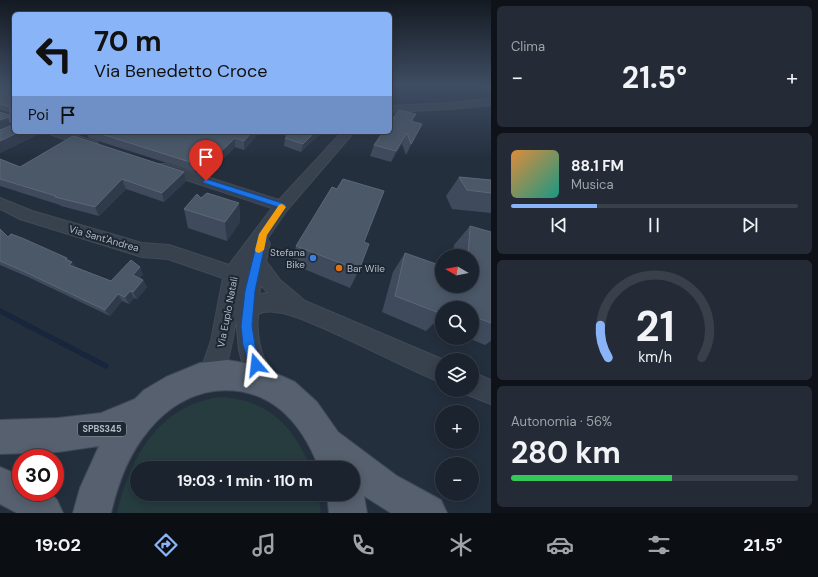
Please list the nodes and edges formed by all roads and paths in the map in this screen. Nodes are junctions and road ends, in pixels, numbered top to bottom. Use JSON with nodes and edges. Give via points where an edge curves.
{"nodes":[{"id":1,"x":60,"y":134,"type":"edge"},
{"id":2,"x":346,"y":134,"type":"edge"},
{"id":3,"x":108,"y":149,"type":"edge"},
{"id":4,"x":146,"y":162,"type":"edge"},
{"id":5,"x":0,"y":203,"type":"edge"},
{"id":6,"x":282,"y":206,"type":"junction"},
{"id":7,"x":263,"y":234,"type":"junction"},
{"id":8,"x":256,"y":260,"type":"junction"},
{"id":9,"x":233,"y":274,"type":"junction"},
{"id":10,"x":248,"y":309,"type":"junction"},
{"id":11,"x":301,"y":309,"type":"junction"},
{"id":12,"x":435,"y":368,"type":"edge"},
{"id":13,"x":211,"y":375,"type":"junction"},
{"id":14,"x":267,"y":383,"type":"junction"},
{"id":15,"x":479,"y":387,"type":"edge"},
{"id":16,"x":491,"y":392,"type":"edge"},
{"id":17,"x":143,"y":412,"type":"junction"},
{"id":18,"x":0,"y":437,"type":"edge"},
{"id":19,"x":332,"y":456,"type":"edge"},
{"id":20,"x":0,"y":485,"type":"edge"},
{"id":21,"x":346,"y":501,"type":"edge"},
{"id":22,"x":44,"y":513,"type":"edge"},
{"id":23,"x":92,"y":513,"type":"edge"},
{"id":24,"x":348,"y":513,"type":"edge"},
{"id":25,"x":428,"y":513,"type":"edge"}],
"edges":[{"from":1,"to":3,"type":"street"},
{"from":2,"to":6,"type":"street","name":"Via Euplo Natali"},
{"from":4,"to":6,"type":"street"},
{"from":5,"to":9,"type":"street","name":"Via Sant'Andrea","via":[[26,215],[142,250],[169,252]]},
{"from":6,"to":7,"type":"street","name":"Via Euplo Natali"},
{"from":7,"to":8,"type":"street","name":"Via Euplo Natali"},
{"from":7,"to":9,"type":"street","name":"Via Euplo Natali"},
{"from":8,"to":10,"type":"street","name":"Via Euplo Natali"},
{"from":8,"to":11,"type":"street","via":[[273,286]]},
{"from":9,"to":13,"type":"street","name":"Via Euplo Natali","via":[[222,341]]},
{"from":10,"to":11,"type":"street","via":[[259,303],[270,302]]},
{"from":10,"to":14,"type":"street","name":"Via Euplo Natali","via":[[249,345],[256,365]]},
{"from":11,"to":12,"type":"street"},
{"from":13,"to":14,"type":"main road","number":"SPBS345","via":[[240,375]]},
{"from":13,"to":17,"type":"main road","number":"SPBS345","via":[[176,387]]},
{"from":14,"to":19,"type":"main road","number":"SPBS345","via":[[300,406],[314,423]]},
{"from":15,"to":16,"type":"street"},
{"from":17,"to":18,"type":"main road","number":"SPBS345","via":[[102,429],[58,435]]},
{"from":17,"to":23,"type":"main road","number":"SPBS345","via":[[115,449],[104,473]]},
{"from":19,"to":25,"type":"main road","number":"SPBS345"},
{"from":20,"to":22,"type":"main road","via":[[28,498]]},
{"from":21,"to":24,"type":"main road"}]}
